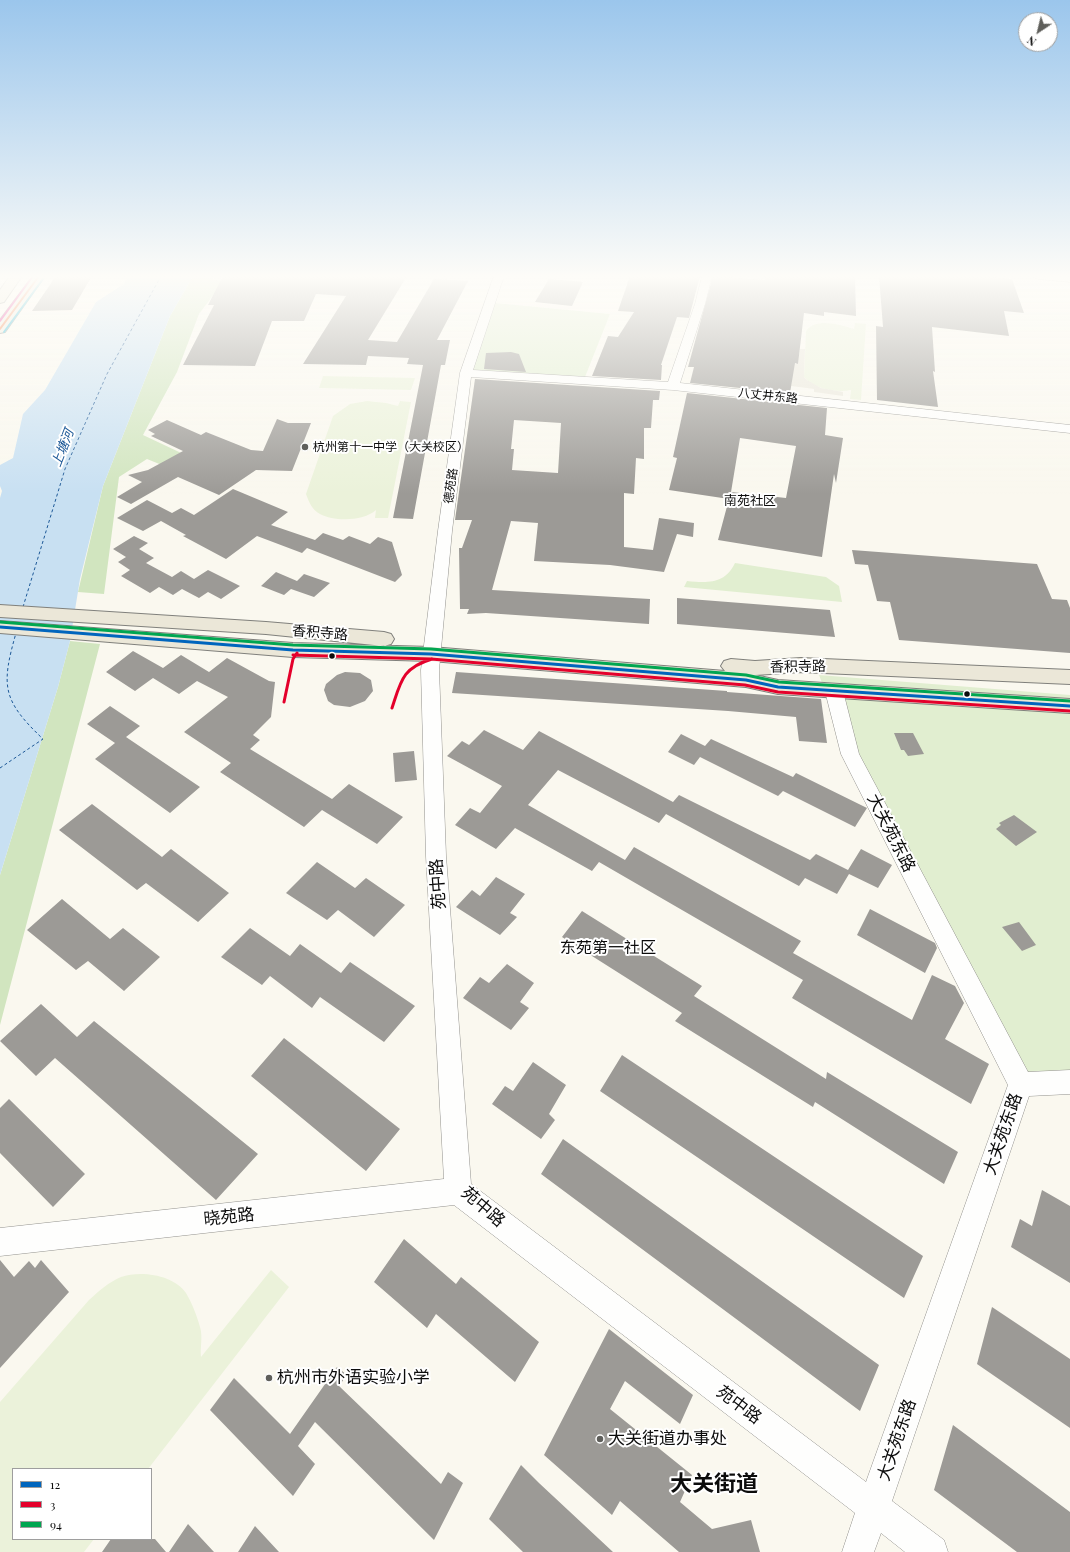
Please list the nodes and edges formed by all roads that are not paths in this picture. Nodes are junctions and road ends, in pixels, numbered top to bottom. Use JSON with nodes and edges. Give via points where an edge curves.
{"nodes":[{"id":1,"x":474,"y":348,"type":"edge"},
{"id":2,"x":685,"y":348,"type":"edge"},
{"id":3,"x":466,"y":373,"type":"junction"},
{"id":4,"x":673,"y":386,"type":"junction"},
{"id":5,"x":1070,"y":428,"type":"edge"},
{"id":6,"x":0,"y":611,"type":"edge"},
{"id":7,"x":0,"y":627,"type":"edge"},
{"id":8,"x":432,"y":648,"type":"junction"},
{"id":9,"x":750,"y":674,"type":"junction"},
{"id":10,"x":1070,"y":677,"type":"edge"},
{"id":11,"x":1070,"y":690,"type":"edge"},
{"id":12,"x":834,"y":691,"type":"junction"},
{"id":13,"x":1070,"y":697,"type":"edge"},
{"id":14,"x":1070,"y":706,"type":"edge"},
{"id":15,"x":1070,"y":1082,"type":"edge"},
{"id":16,"x":1021,"y":1084,"type":"junction"},
{"id":17,"x":458,"y":1191,"type":"junction"},
{"id":18,"x":0,"y":1242,"type":"edge"},
{"id":19,"x":874,"y":1507,"type":"junction"},
{"id":20,"x":858,"y":1552,"type":"edge"},
{"id":21,"x":932,"y":1552,"type":"edge"}],
"edges":[{"from":1,"to":3,"type":"street","name":"德苑路"},
{"from":2,"to":4,"type":"street"},
{"from":3,"to":4,"type":"street","name":"八丈井东路"},
{"from":3,"to":8,"type":"street","name":"德苑路"},
{"from":4,"to":5,"type":"street","name":"八丈井东路"},
{"from":6,"to":8,"type":"main road","name":"香积寺路","via":[[266,628]]},
{"from":7,"to":8,"type":"main road","name":"香积寺路","via":[[293,650]]},
{"from":8,"to":9,"type":"main road","name":"香积寺路"},
{"from":8,"to":17,"type":"street","name":"苑中路","via":[[430,670],[436,856]]},
{"from":9,"to":10,"type":"main road","name":"香积寺路","via":[[801,665]]},
{"from":9,"to":11,"type":"main road","via":[[775,673]]},
{"from":9,"to":12,"type":"main road","name":"香积寺路","via":[[778,687]]},
{"from":9,"to":13,"type":"main road","via":[[786,679]]},
{"from":12,"to":14,"type":"main road","name":"香积寺路"},
{"from":12,"to":16,"type":"street","name":"大关苑东路","via":[[850,754]]},
{"from":15,"to":16,"type":"street"},
{"from":16,"to":19,"type":"street","name":"大关苑东路"},
{"from":17,"to":18,"type":"street","name":"晓苑路"},
{"from":17,"to":19,"type":"street","name":"苑中路"},
{"from":19,"to":20,"type":"street","name":"大关苑东路"},
{"from":19,"to":21,"type":"street","name":"苑中路"}]}
